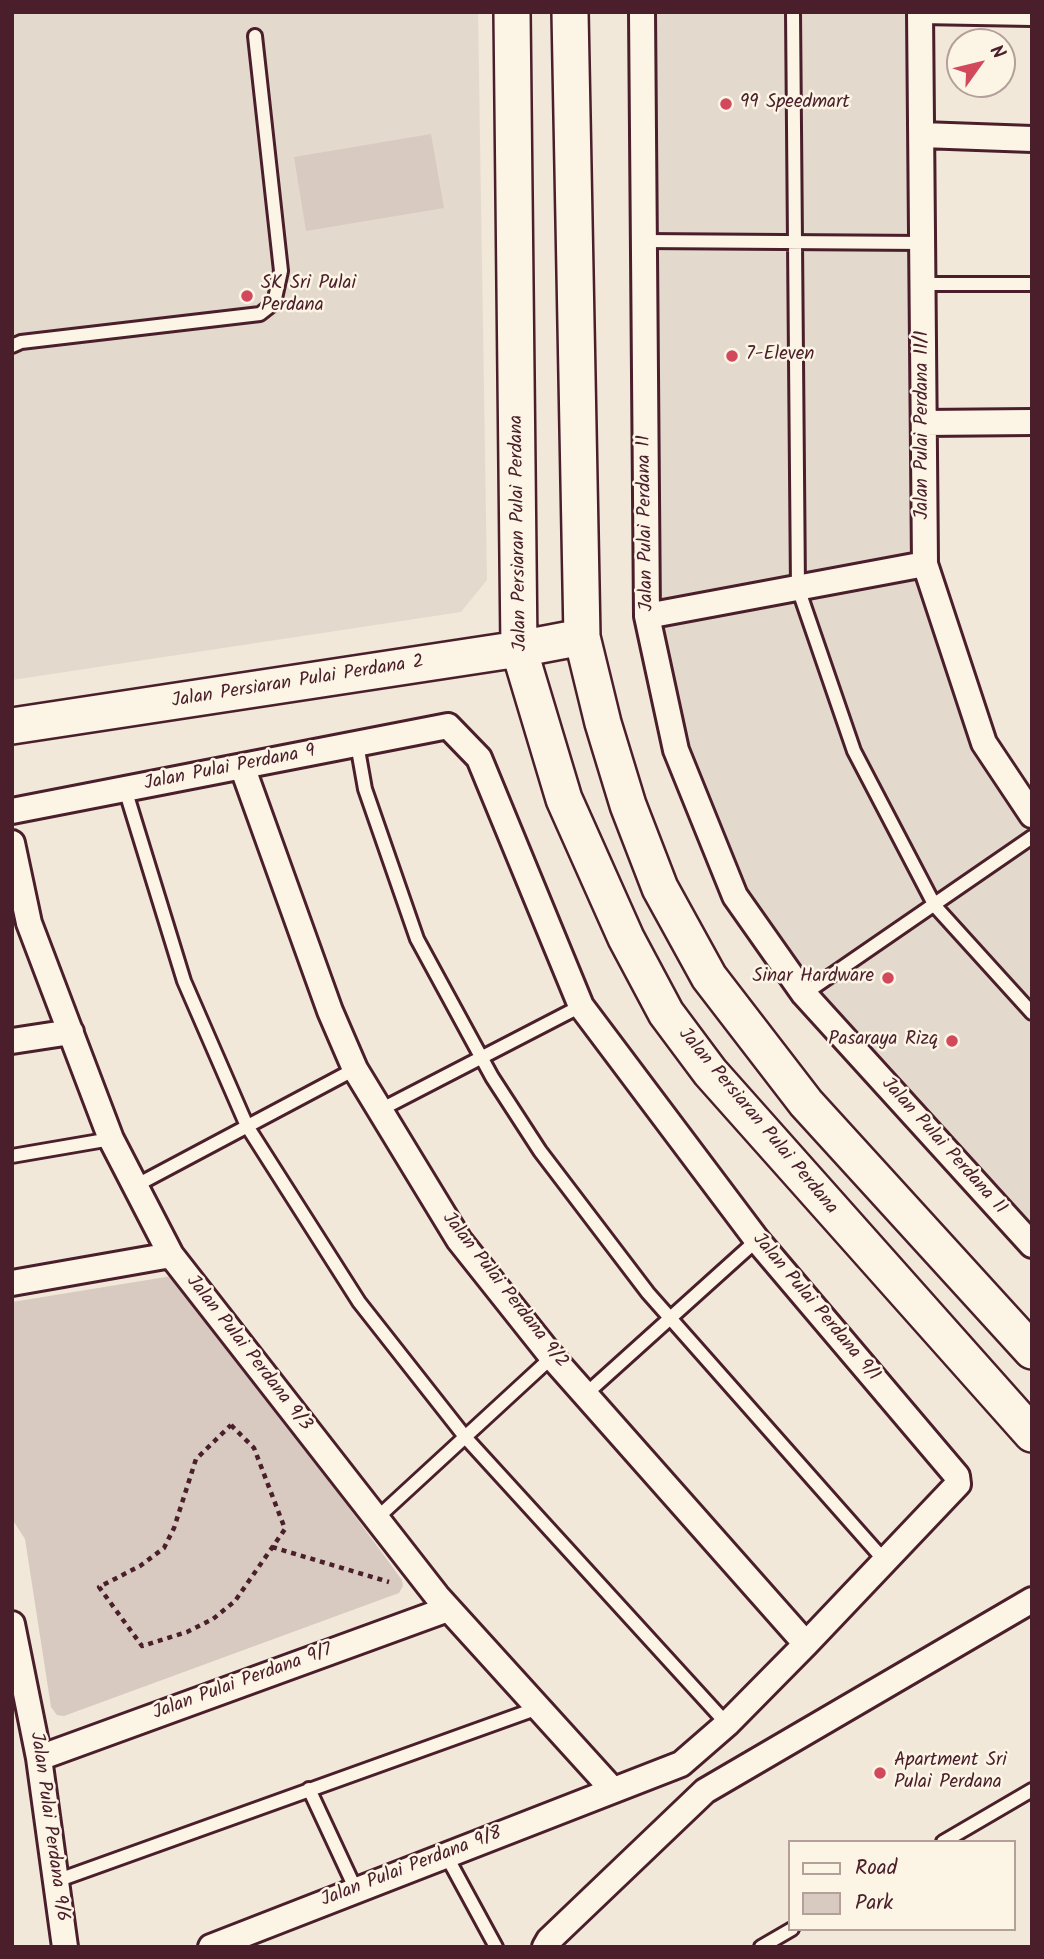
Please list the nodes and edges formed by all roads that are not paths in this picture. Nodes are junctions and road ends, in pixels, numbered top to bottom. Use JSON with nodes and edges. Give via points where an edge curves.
{"nodes":[{"id":1,"x":512,"y":12,"type":"edge"},
{"id":2,"x":570,"y":12,"type":"edge"},
{"id":3,"x":642,"y":12,"type":"edge"},
{"id":4,"x":793,"y":12,"type":"edge"},
{"id":5,"x":920,"y":15,"type":"edge"},
{"id":6,"x":1032,"y":19,"type":"edge"},
{"id":7,"x":255,"y":36,"type":"dead end"},
{"id":8,"x":922,"y":135,"type":"junction"},
{"id":9,"x":1032,"y":139,"type":"edge"},
{"id":10,"x":643,"y":241,"type":"junction"},
{"id":11,"x":795,"y":241,"type":"junction"},
{"id":12,"x":923,"y":243,"type":"junction"},
{"id":13,"x":1032,"y":284,"type":"edge"},
{"id":14,"x":923,"y":285,"type":"junction"},
{"id":15,"x":12,"y":346,"type":"edge"},
{"id":16,"x":1032,"y":422,"type":"edge"},
{"id":17,"x":924,"y":423,"type":"junction"},
{"id":18,"x":925,"y":564,"type":"junction"},
{"id":19,"x":798,"y":588,"type":"junction"},
{"id":20,"x":648,"y":616,"type":"junction"},
{"id":21,"x":582,"y":637,"type":"junction"},
{"id":22,"x":519,"y":649,"type":"junction"},
{"id":23,"x":12,"y":726,"type":"edge"},
{"id":24,"x":448,"y":726,"type":"joint"},
{"id":25,"x":357,"y":744,"type":"junction"},
{"id":26,"x":242,"y":766,"type":"junction"},
{"id":27,"x":125,"y":789,"type":"junction"},
{"id":28,"x":12,"y":811,"type":"edge"},
{"id":29,"x":1032,"y":815,"type":"edge"},
{"id":30,"x":1032,"y":837,"type":"edge"},
{"id":31,"x":12,"y":843,"type":"edge"},
{"id":32,"x":935,"y":906,"type":"junction"},
{"id":33,"x":21,"y":924,"type":"edge"},
{"id":34,"x":804,"y":993,"type":"junction"},
{"id":35,"x":581,"y":1006,"type":"junction"},
{"id":36,"x":1032,"y":1013,"type":"edge"},
{"id":37,"x":71,"y":1032,"type":"junction"},
{"id":38,"x":12,"y":1041,"type":"edge"},
{"id":39,"x":481,"y":1058,"type":"junction"},
{"id":40,"x":355,"y":1069,"type":"junction"},
{"id":41,"x":377,"y":1111,"type":"junction"},
{"id":42,"x":247,"y":1126,"type":"junction"},
{"id":43,"x":111,"y":1139,"type":"junction"},
{"id":44,"x":12,"y":1156,"type":"edge"},
{"id":45,"x":135,"y":1186,"type":"junction"},
{"id":46,"x":757,"y":1240,"type":"junction"},
{"id":47,"x":1032,"y":1245,"type":"edge"},
{"id":48,"x":171,"y":1255,"type":"junction"},
{"id":49,"x":12,"y":1283,"type":"edge"},
{"id":50,"x":671,"y":1316,"type":"junction"},
{"id":51,"x":1032,"y":1351,"type":"edge"},
{"id":52,"x":552,"y":1357,"type":"junction"},
{"id":53,"x":587,"y":1393,"type":"junction"},
{"id":54,"x":1032,"y":1434,"type":"edge"},
{"id":55,"x":466,"y":1438,"type":"junction"},
{"id":56,"x":377,"y":1518,"type":"junction"},
{"id":57,"x":884,"y":1560,"type":"junction"},
{"id":58,"x":1032,"y":1600,"type":"edge"},
{"id":59,"x":448,"y":1609,"type":"junction"},
{"id":60,"x":12,"y":1624,"type":"edge"},
{"id":61,"x":806,"y":1644,"type":"junction"},
{"id":62,"x":18,"y":1676,"type":"edge"},
{"id":63,"x":538,"y":1708,"type":"junction"},
{"id":64,"x":727,"y":1724,"type":"junction"},
{"id":65,"x":39,"y":1758,"type":"junction"},
{"id":66,"x":681,"y":1764,"type":"junction"},
{"id":67,"x":309,"y":1789,"type":"junction"},
{"id":68,"x":613,"y":1790,"type":"junction"},
{"id":69,"x":1032,"y":1790,"type":"edge"},
{"id":70,"x":705,"y":1791,"type":"junction"},
{"id":71,"x":946,"y":1840,"type":"edge"},
{"id":72,"x":446,"y":1855,"type":"junction"},
{"id":73,"x":56,"y":1881,"type":"junction"},
{"id":74,"x":356,"y":1890,"type":"junction"},
{"id":75,"x":789,"y":1931,"type":"edge"},
{"id":76,"x":65,"y":1947,"type":"edge"},
{"id":77,"x":211,"y":1947,"type":"edge"},
{"id":78,"x":496,"y":1947,"type":"edge"},
{"id":79,"x":545,"y":1947,"type":"edge"},
{"id":80,"x":761,"y":1947,"type":"edge"}],
"edges":[{"from":1,"to":22,"type":"main road","name":"Jalan Persiaran Pulai Perdana"},
{"from":2,"to":21,"type":"main road"},
{"from":3,"to":10,"type":"street","name":"Jalan Pulai Perdana 11"},
{"from":4,"to":11,"type":"lane"},
{"from":5,"to":6,"type":"lane"},
{"from":5,"to":8,"type":"street","name":"Jalan Pulai Perdana 11/1"},
{"from":7,"to":15,"type":"lane","via":[[281,271],[274,303],[260,314]]},
{"from":8,"to":9,"type":"street"},
{"from":8,"to":12,"type":"street","name":"Jalan Pulai Perdana 11/1"},
{"from":10,"to":11,"type":"lane"},
{"from":10,"to":20,"type":"street","name":"Jalan Pulai Perdana 11"},
{"from":11,"to":12,"type":"lane"},
{"from":11,"to":19,"type":"lane"},
{"from":12,"to":14,"type":"street","name":"Jalan Pulai Perdana 11/1"},
{"from":13,"to":14,"type":"lane"},
{"from":14,"to":17,"type":"street","name":"Jalan Pulai Perdana 11/1"},
{"from":16,"to":17,"type":"street"},
{"from":17,"to":18,"type":"street","name":"Jalan Pulai Perdana 11/1"},
{"from":18,"to":19,"type":"street"},
{"from":18,"to":29,"type":"street","name":"Jalan Pulai Perdana 11/1","via":[[984,743]]},
{"from":19,"to":20,"type":"street"},
{"from":19,"to":32,"type":"lane","via":[[854,751]]},
{"from":20,"to":34,"type":"street","name":"Jalan Pulai Perdana 11","via":[[676,750],[736,896]]},
{"from":21,"to":22,"type":"main road","name":"Jalan Persiaran Pulai Perdana 2"},
{"from":21,"to":51,"type":"main road","via":[[628,805],[660,888],[709,976],[806,1103]]},
{"from":22,"to":23,"type":"main road","name":"Jalan Persiaran Pulai Perdana 2"},
{"from":22,"to":54,"type":"main road","name":"Jalan Persiaran Pulai Perdana","via":[[564,799],[626,938],[666,1013],[719,1082]]},
{"from":24,"to":25,"type":"street","name":"Jalan Pulai Perdana 9"},
{"from":24,"to":35,"type":"street","name":"Jalan Pulai Perdana 9/1","via":[[479,758]]},
{"from":25,"to":26,"type":"street","name":"Jalan Pulai Perdana 9"},
{"from":25,"to":39,"type":"lane","via":[[365,789],[417,939]]},
{"from":26,"to":27,"type":"street","name":"Jalan Pulai Perdana 9"},
{"from":26,"to":40,"type":"street","name":"Jalan Pulai Perdana 9/2"},
{"from":27,"to":28,"type":"street","name":"Jalan Pulai Perdana 9"},
{"from":27,"to":42,"type":"lane","via":[[184,981]]},
{"from":30,"to":32,"type":"lane"},
{"from":31,"to":33,"type":"street","name":"Jalan Pulai Perdana 9/3"},
{"from":32,"to":34,"type":"lane"},
{"from":32,"to":36,"type":"lane"},
{"from":33,"to":37,"type":"street","name":"Jalan Pulai Perdana 9/3"},
{"from":34,"to":47,"type":"street","name":"Jalan Pulai Perdana 11"},
{"from":35,"to":39,"type":"lane"},
{"from":35,"to":46,"type":"street","name":"Jalan Pulai Perdana 9/1"},
{"from":37,"to":38,"type":"street"},
{"from":37,"to":43,"type":"street","name":"Jalan Pulai Perdana 9/3"},
{"from":39,"to":41,"type":"lane"},
{"from":39,"to":50,"type":"lane","via":[[540,1152],[648,1293]]},
{"from":40,"to":41,"type":"street","name":"Jalan Pulai Perdana 9/2"},
{"from":40,"to":42,"type":"lane"},
{"from":41,"to":52,"type":"street","name":"Jalan Pulai Perdana 9/2","via":[[459,1240]]},
{"from":42,"to":45,"type":"lane"},
{"from":42,"to":55,"type":"lane","via":[[359,1302]]},
{"from":43,"to":44,"type":"lane"},
{"from":43,"to":45,"type":"street","name":"Jalan Pulai Perdana 9/3"},
{"from":45,"to":48,"type":"street","name":"Jalan Pulai Perdana 9/3"},
{"from":46,"to":50,"type":"lane"},
{"from":46,"to":57,"type":"street","name":"Jalan Pulai Perdana 9/1","via":[[957,1476],[958,1484]]},
{"from":48,"to":49,"type":"street"},
{"from":48,"to":56,"type":"street","name":"Jalan Pulai Perdana 9/3"},
{"from":50,"to":53,"type":"lane"},
{"from":50,"to":57,"type":"lane"},
{"from":52,"to":53,"type":"street","name":"Jalan Pulai Perdana 9/2"},
{"from":52,"to":55,"type":"lane"},
{"from":53,"to":61,"type":"street","name":"Jalan Pulai Perdana 9/2"},
{"from":55,"to":56,"type":"lane"},
{"from":55,"to":64,"type":"lane"},
{"from":56,"to":59,"type":"street","name":"Jalan Pulai Perdana 9/3"},
{"from":57,"to":61,"type":"street","name":"Jalan Pulai Perdana 9/1"},
{"from":58,"to":70,"type":"street"},
{"from":59,"to":63,"type":"street","name":"Jalan Pulai Perdana 9/3"},
{"from":59,"to":65,"type":"street","name":"Jalan Pulai Perdana 9/7"},
{"from":60,"to":62,"type":"street","name":"Jalan Pulai Perdana 9/6"},
{"from":61,"to":64,"type":"street","name":"Jalan Pulai Perdana 9/1"},
{"from":62,"to":65,"type":"street","name":"Jalan Pulai Perdana 9/6"},
{"from":63,"to":67,"type":"lane"},
{"from":63,"to":68,"type":"street","name":"Jalan Pulai Perdana 9/3"},
{"from":64,"to":66,"type":"street","name":"Jalan Pulai Perdana 9/1"},
{"from":65,"to":73,"type":"street","name":"Jalan Pulai Perdana 9/6"},
{"from":66,"to":68,"type":"street","name":"Jalan Pulai Perdana 9/1"},
{"from":66,"to":70,"type":"street"},
{"from":67,"to":73,"type":"lane"},
{"from":67,"to":74,"type":"lane"},
{"from":68,"to":72,"type":"street","name":"Jalan Pulai Perdana 9/8"},
{"from":69,"to":71,"type":"lane"},
{"from":70,"to":79,"type":"street"},
{"from":72,"to":74,"type":"street","name":"Jalan Pulai Perdana 9/8"},
{"from":72,"to":78,"type":"lane"},
{"from":73,"to":76,"type":"street","name":"Jalan Pulai Perdana 9/6"},
{"from":74,"to":77,"type":"street","name":"Jalan Pulai Perdana 9/8"},
{"from":75,"to":80,"type":"lane"}]}
